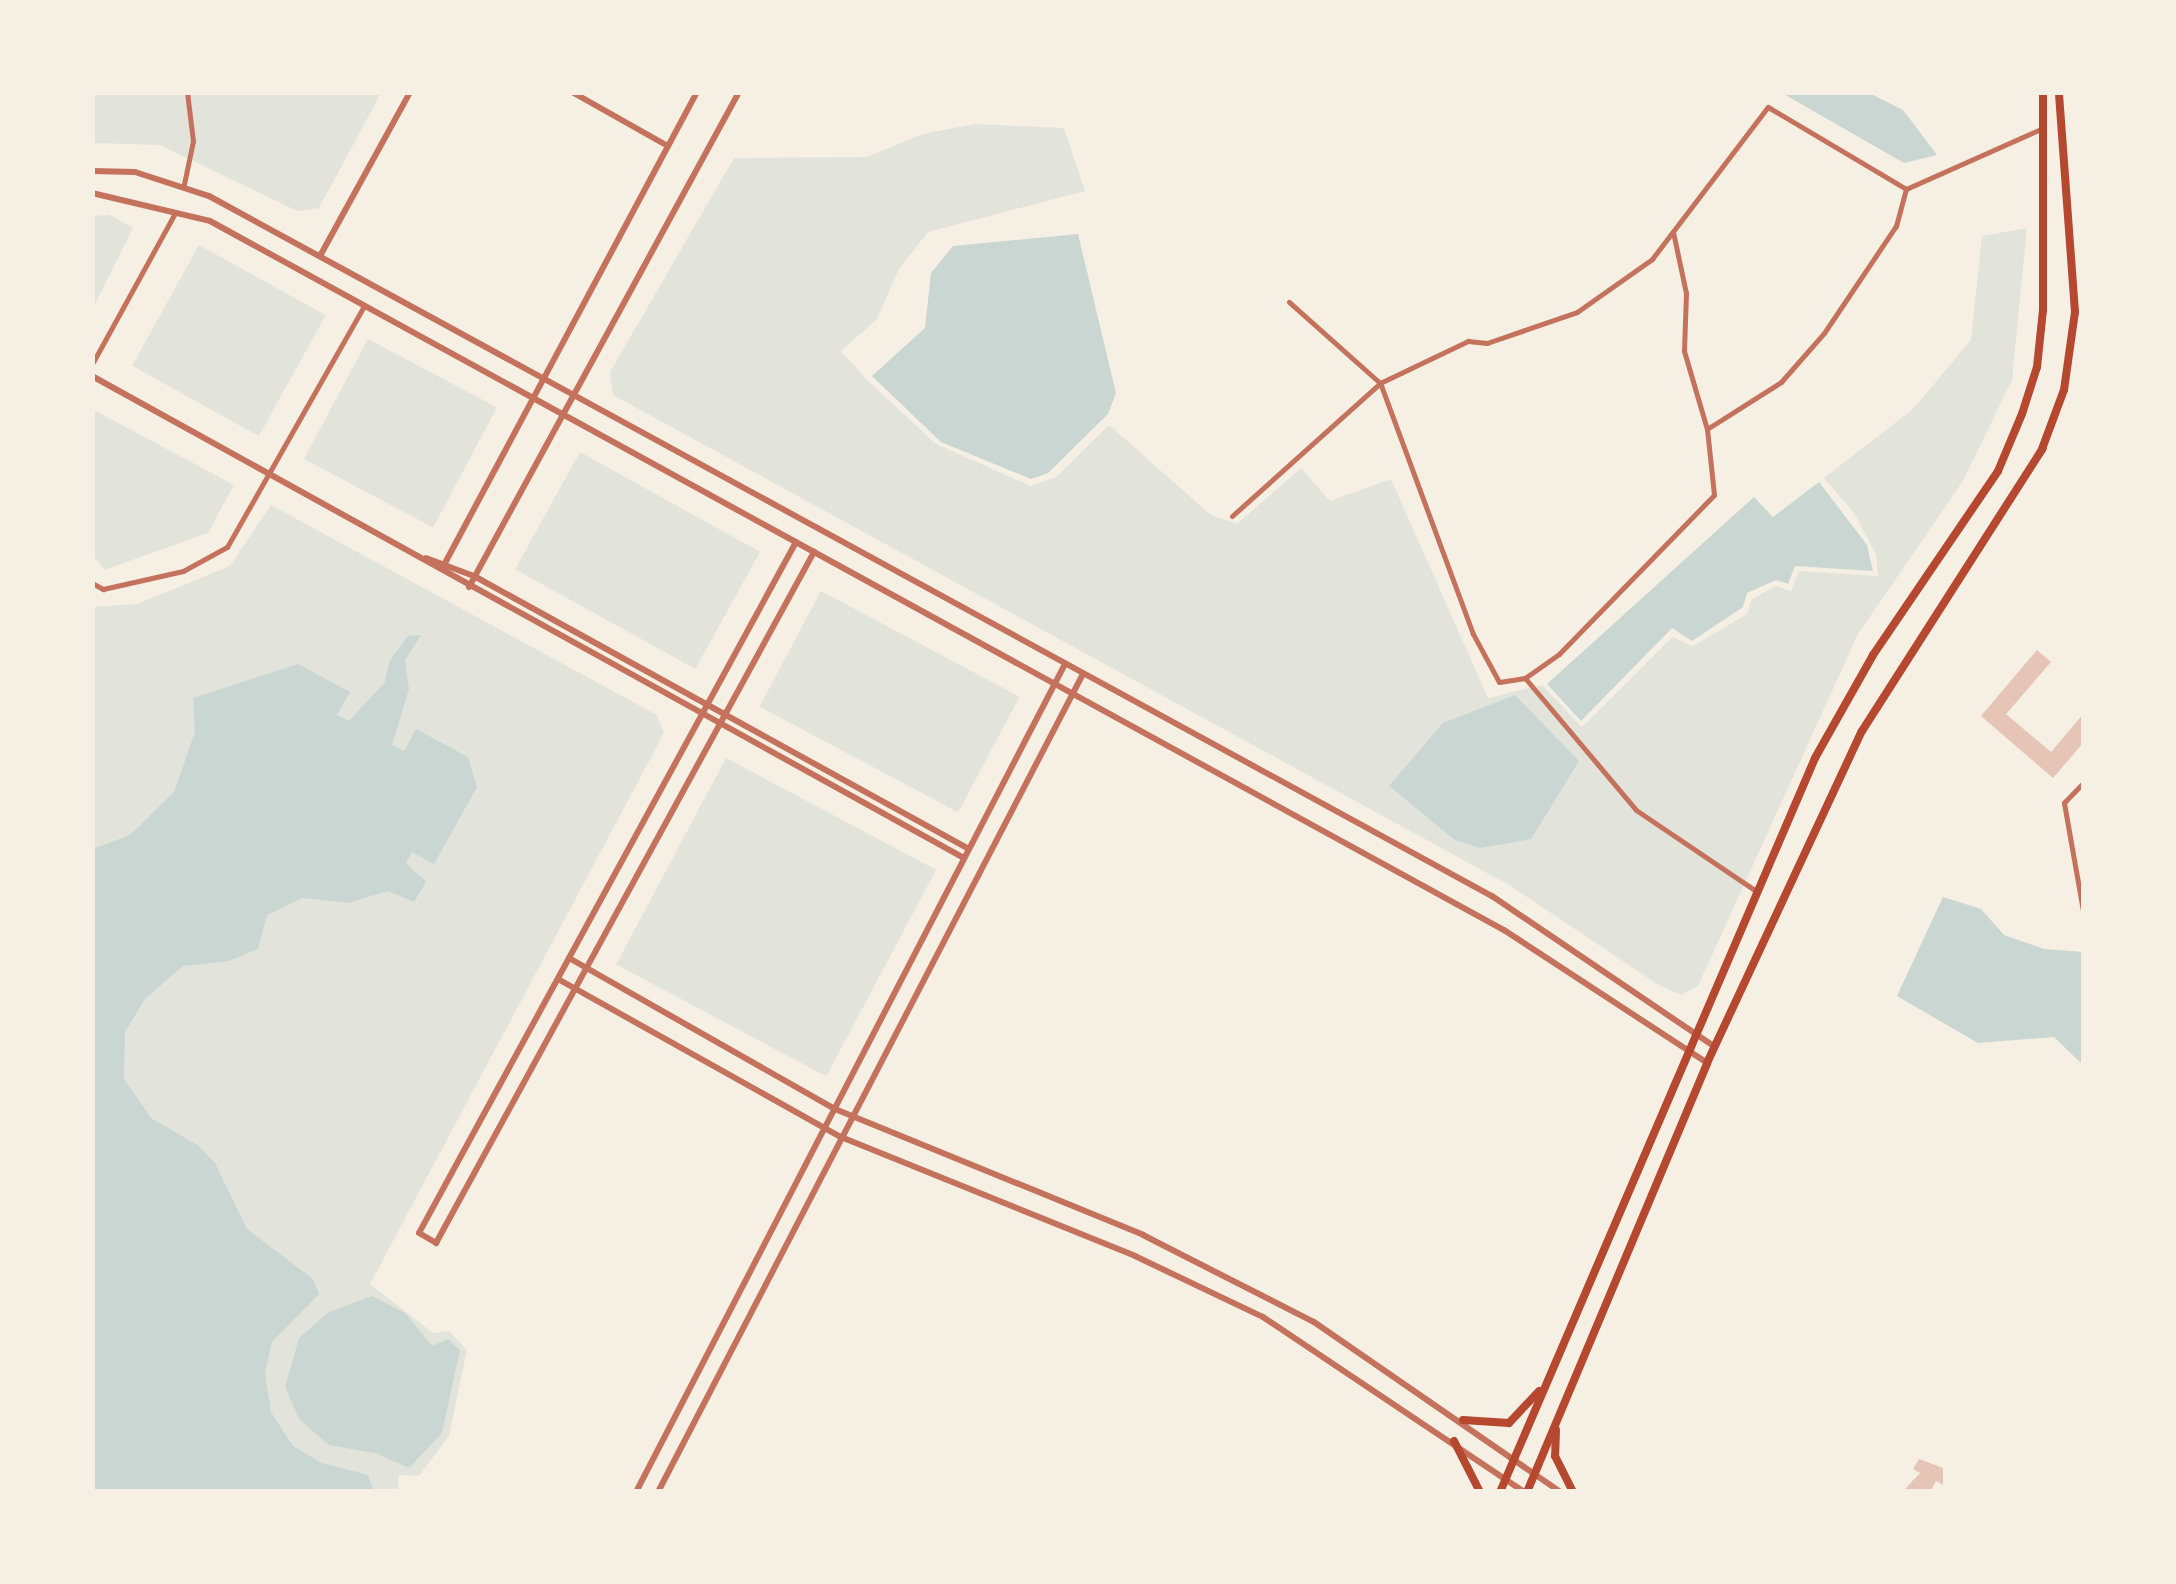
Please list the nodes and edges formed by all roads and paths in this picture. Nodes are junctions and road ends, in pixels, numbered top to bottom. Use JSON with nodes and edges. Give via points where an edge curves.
{"nodes":[{"id":1,"x":188,"y":92,"type":"edge"},
{"id":2,"x":410,"y":92,"type":"edge"},
{"id":3,"x":572,"y":92,"type":"edge"},
{"id":4,"x":697,"y":92,"type":"edge"},
{"id":5,"x":739,"y":92,"type":"edge"},
{"id":6,"x":2044,"y":92,"type":"edge"},
{"id":7,"x":2059,"y":92,"type":"edge"},
{"id":8,"x":2043,"y":128,"type":"junction"},
{"id":9,"x":668,"y":146,"type":"junction"},
{"id":10,"x":92,"y":171,"type":"edge"},
{"id":11,"x":184,"y":184,"type":"junction"},
{"id":12,"x":1906,"y":189,"type":"junction"},
{"id":13,"x":92,"y":194,"type":"edge"},
{"id":14,"x":176,"y":210,"type":"junction"},
{"id":15,"x":1673,"y":232,"type":"junction"},
{"id":16,"x":320,"y":256,"type":"junction"},
{"id":17,"x":1288,"y":302,"type":"dead end"},
{"id":18,"x":364,"y":306,"type":"junction"},
{"id":19,"x":92,"y":364,"type":"edge"},
{"id":20,"x":92,"y":376,"type":"edge"},
{"id":21,"x":544,"y":380,"type":"junction"},
{"id":22,"x":1380,"y":383,"type":"junction"},
{"id":23,"x":576,"y":397,"type":"junction"},
{"id":24,"x":535,"y":399,"type":"junction"},
{"id":25,"x":566,"y":416,"type":"junction"},
{"id":26,"x":1707,"y":429,"type":"junction"},
{"id":27,"x":269,"y":473,"type":"junction"},
{"id":28,"x":1232,"y":516,"type":"dead end"},
{"id":29,"x":796,"y":542,"type":"junction"},
{"id":30,"x":814,"y":552,"type":"junction"},
{"id":31,"x":425,"y":558,"type":"junction"},
{"id":32,"x":446,"y":561,"type":"junction"},
{"id":33,"x":440,"y":570,"type":"junction"},
{"id":34,"x":474,"y":576,"type":"junction"},
{"id":35,"x":92,"y":582,"type":"edge"},
{"id":36,"x":469,"y":586,"type":"junction"},
{"id":37,"x":1065,"y":664,"type":"junction"},
{"id":38,"x":1083,"y":674,"type":"junction"},
{"id":39,"x":1525,"y":678,"type":"junction"},
{"id":40,"x":1054,"y":686,"type":"junction"},
{"id":41,"x":1072,"y":697,"type":"junction"},
{"id":42,"x":705,"y":708,"type":"junction"},
{"id":43,"x":723,"y":718,"type":"junction"},
{"id":44,"x":2084,"y":782,"type":"edge"},
{"id":45,"x":969,"y":849,"type":"junction"},
{"id":46,"x":964,"y":858,"type":"junction"},
{"id":47,"x":1753,"y":889,"type":"junction"},
{"id":48,"x":2084,"y":916,"type":"edge"},
{"id":49,"x":569,"y":958,"type":"junction"},
{"id":50,"x":586,"y":968,"type":"junction"},
{"id":51,"x":558,"y":979,"type":"junction"},
{"id":52,"x":575,"y":989,"type":"junction"},
{"id":53,"x":1692,"y":1036,"type":"junction"},
{"id":54,"x":1714,"y":1046,"type":"junction"},
{"id":55,"x":1686,"y":1054,"type":"junction"},
{"id":56,"x":1707,"y":1063,"type":"junction"},
{"id":57,"x":835,"y":1109,"type":"junction"},
{"id":58,"x":852,"y":1117,"type":"junction"},
{"id":59,"x":825,"y":1129,"type":"junction"},
{"id":60,"x":841,"y":1137,"type":"junction"},
{"id":61,"x":1548,"y":1379,"type":"junction"},
{"id":62,"x":1462,"y":1420,"type":"junction"},
{"id":63,"x":1557,"y":1422,"type":"junction"},
{"id":64,"x":1454,"y":1441,"type":"junction"},
{"id":65,"x":1514,"y":1458,"type":"junction"},
{"id":66,"x":1535,"y":1474,"type":"junction"},
{"id":67,"x":1506,"y":1478,"type":"junction"},
{"id":68,"x":636,"y":1492,"type":"edge"},
{"id":69,"x":658,"y":1492,"type":"edge"},
{"id":70,"x":1480,"y":1492,"type":"edge"},
{"id":71,"x":1500,"y":1492,"type":"edge"},
{"id":72,"x":1526,"y":1492,"type":"edge"},
{"id":73,"x":1560,"y":1492,"type":"edge"},
{"id":74,"x":1573,"y":1492,"type":"edge"}],
"edges":[{"from":1,"to":11,"type":"street","via":[[193,142]]},
{"from":2,"to":16,"type":"street"},
{"from":3,"to":9,"type":"street"},
{"from":4,"to":9,"type":"street"},
{"from":5,"to":23,"type":"street"},
{"from":6,"to":8,"type":"main road"},
{"from":7,"to":54,"type":"main road","via":[[2075,312],[2064,390],[2015,494],[1957,574],[1862,731]]},
{"from":8,"to":12,"type":"street"},
{"from":8,"to":47,"type":"main road","via":[[2043,310],[2037,367],[2022,414],[1998,472],[1872,655]]},
{"from":9,"to":21,"type":"street"},
{"from":10,"to":11,"type":"street"},
{"from":11,"to":16,"type":"street"},
{"from":12,"to":15,"type":"street","via":[[1768,107]]},
{"from":12,"to":26,"type":"street","via":[[1896,226],[1824,334],[1782,382]]},
{"from":13,"to":14,"type":"street"},
{"from":14,"to":18,"type":"street"},
{"from":14,"to":19,"type":"street"},
{"from":15,"to":22,"type":"street","via":[[1652,259],[1577,312],[1488,343],[1468,341]]},
{"from":15,"to":26,"type":"street","via":[[1686,293],[1684,351]]},
{"from":16,"to":21,"type":"street"},
{"from":17,"to":22,"type":"street"},
{"from":18,"to":24,"type":"street"},
{"from":18,"to":27,"type":"street"},
{"from":20,"to":27,"type":"street"},
{"from":21,"to":23,"type":"street"},
{"from":21,"to":24,"type":"street"},
{"from":22,"to":28,"type":"street"},
{"from":22,"to":39,"type":"street","via":[[1474,634],[1499,682]]},
{"from":23,"to":25,"type":"street"},
{"from":23,"to":37,"type":"street"},
{"from":24,"to":25,"type":"street"},
{"from":24,"to":32,"type":"street"},
{"from":25,"to":29,"type":"street"},
{"from":25,"to":34,"type":"street"},
{"from":26,"to":39,"type":"street","via":[[1714,495],[1559,654]]},
{"from":27,"to":31,"type":"street"},
{"from":27,"to":35,"type":"street","via":[[227,547],[182,570],[103,589]]},
{"from":29,"to":30,"type":"street"},
{"from":29,"to":42,"type":"street"},
{"from":30,"to":40,"type":"street"},
{"from":30,"to":43,"type":"street"},
{"from":31,"to":32,"type":"street"},
{"from":31,"to":33,"type":"street"},
{"from":32,"to":33,"type":"street"},
{"from":32,"to":34,"type":"street"},
{"from":33,"to":36,"type":"street"},
{"from":34,"to":36,"type":"street"},
{"from":34,"to":42,"type":"street"},
{"from":36,"to":42,"type":"street"},
{"from":37,"to":38,"type":"street"},
{"from":37,"to":40,"type":"street"},
{"from":38,"to":41,"type":"street"},
{"from":38,"to":53,"type":"street","via":[[1545,926]]},
{"from":39,"to":47,"type":"street","via":[[1636,810]]},
{"from":40,"to":41,"type":"street"},
{"from":40,"to":45,"type":"street"},
{"from":41,"to":55,"type":"street","via":[[1568,967]]},
{"from":41,"to":58,"type":"street"},
{"from":42,"to":43,"type":"street"},
{"from":42,"to":49,"type":"street"},
{"from":43,"to":45,"type":"street"},
{"from":43,"to":46,"type":"street"},
{"from":43,"to":50,"type":"street"},
{"from":44,"to":48,"type":"street","via":[[2064,803]]},
{"from":45,"to":46,"type":"street"},
{"from":46,"to":57,"type":"street"},
{"from":47,"to":53,"type":"main road"},
{"from":49,"to":50,"type":"street"},
{"from":49,"to":51,"type":"street"},
{"from":50,"to":52,"type":"street"},
{"from":50,"to":57,"type":"street"},
{"from":51,"to":52,"type":"street"},
{"from":51,"to":52,"type":"street","via":[[419,1233],[436,1243]]},
{"from":52,"to":59,"type":"street"},
{"from":53,"to":54,"type":"street"},
{"from":53,"to":55,"type":"main road"},
{"from":54,"to":56,"type":"main road"},
{"from":55,"to":56,"type":"street"},
{"from":55,"to":61,"type":"main road"},
{"from":56,"to":63,"type":"main road"},
{"from":57,"to":58,"type":"street"},
{"from":57,"to":59,"type":"street"},
{"from":58,"to":60,"type":"street"},
{"from":58,"to":62,"type":"street","via":[[1161,1244],[1314,1322]]},
{"from":59,"to":60,"type":"street"},
{"from":59,"to":68,"type":"street"},
{"from":60,"to":64,"type":"street","via":[[1135,1256],[1263,1316]]},
{"from":60,"to":69,"type":"street"},
{"from":61,"to":62,"type":"main road","via":[[1509,1422]]},
{"from":61,"to":65,"type":"main road"},
{"from":62,"to":65,"type":"street"},
{"from":63,"to":66,"type":"main road"},
{"from":63,"to":74,"type":"main road","via":[[1556,1456]]},
{"from":64,"to":67,"type":"street"},
{"from":64,"to":70,"type":"main road"},
{"from":65,"to":66,"type":"street"},
{"from":65,"to":67,"type":"main road"},
{"from":66,"to":72,"type":"main road"},
{"from":66,"to":73,"type":"street"},
{"from":67,"to":71,"type":"main road"},
{"from":67,"to":72,"type":"street"}]}
